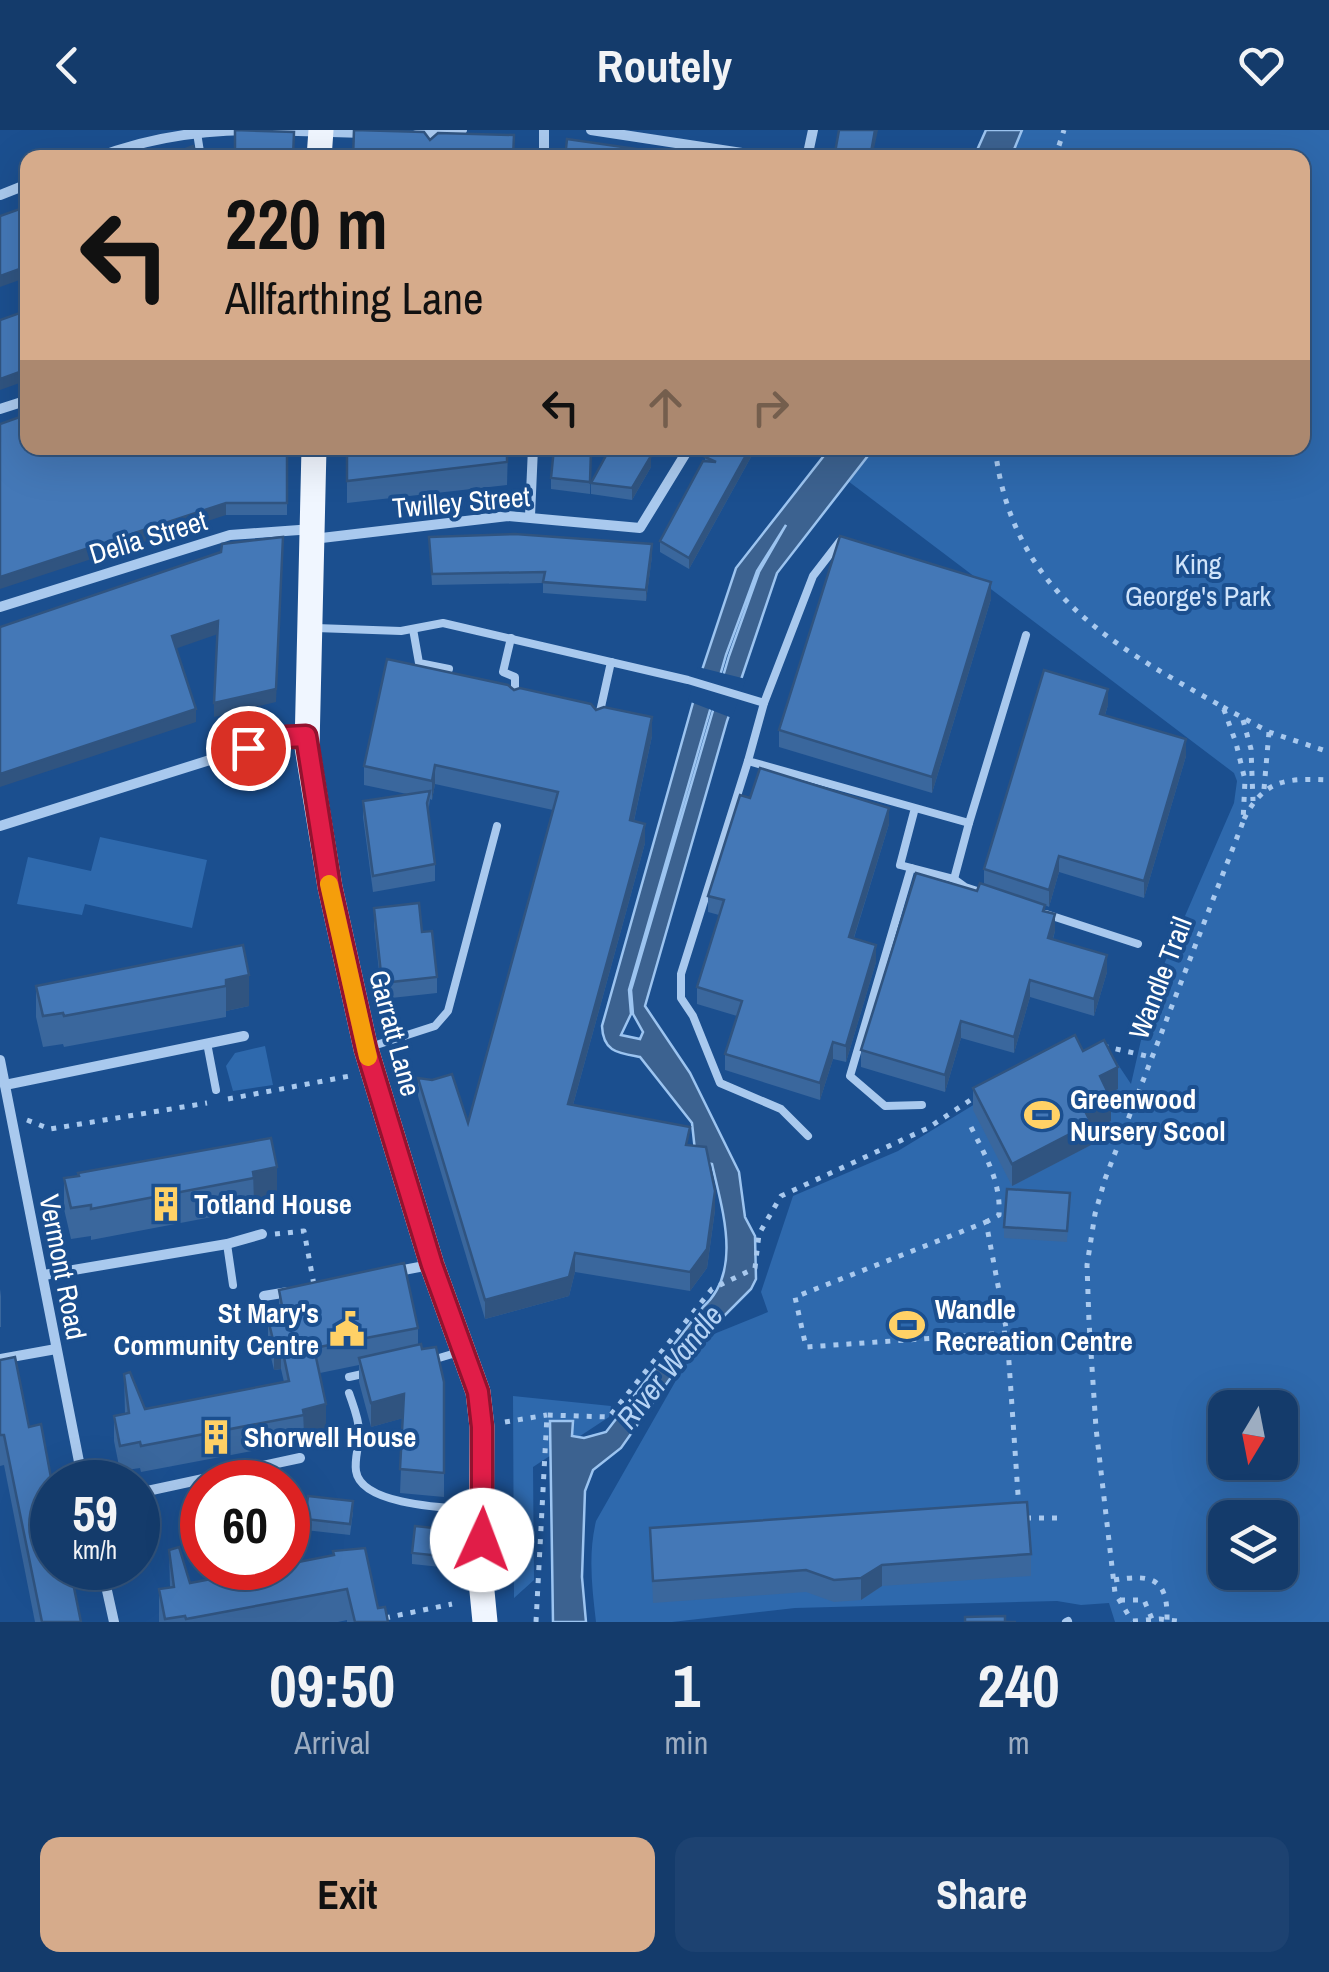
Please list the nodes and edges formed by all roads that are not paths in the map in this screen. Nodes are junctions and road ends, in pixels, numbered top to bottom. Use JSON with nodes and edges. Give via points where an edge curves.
{"nodes":[{"id":1,"x":246,"y":130,"type":"edge"},
{"id":2,"x":265,"y":130,"type":"edge"},
{"id":3,"x":462,"y":130,"type":"edge"},
{"id":4,"x":590,"y":130,"type":"edge"},
{"id":5,"x":407,"y":131,"type":"edge"},
{"id":6,"x":197,"y":133,"type":"junction"},
{"id":7,"x":378,"y":133,"type":"edge"},
{"id":8,"x":320,"y":140,"type":"edge"},
{"id":9,"x":115,"y":150,"type":"edge"},
{"id":10,"x":199,"y":150,"type":"edge"},
{"id":11,"x":722,"y":150,"type":"edge"},
{"id":12,"x":314,"y":455,"type":"edge"},
{"id":13,"x":533,"y":455,"type":"edge"},
{"id":14,"x":684,"y":455,"type":"edge"},
{"id":15,"x":530,"y":516,"type":"junction"},
{"id":16,"x":313,"y":534,"type":"junction"},
{"id":17,"x":840,"y":541,"type":"edge"},
{"id":18,"x":0,"y":608,"type":"edge"},
{"id":19,"x":311,"y":628,"type":"junction"},
{"id":20,"x":413,"y":629,"type":"junction"},
{"id":21,"x":1026,"y":635,"type":"dead end"},
{"id":22,"x":511,"y":638,"type":"junction"},
{"id":23,"x":611,"y":662,"type":"junction"},
{"id":24,"x":449,"y":669,"type":"edge"},
{"id":25,"x":514,"y":701,"type":"edge"},
{"id":26,"x":764,"y":703,"type":"junction"},
{"id":27,"x":598,"y":722,"type":"edge"},
{"id":28,"x":306,"y":736,"type":"junction"},
{"id":29,"x":748,"y":761,"type":"junction"},
{"id":30,"x":915,"y":808,"type":"junction"},
{"id":31,"x":969,"y":823,"type":"junction"},
{"id":32,"x":0,"y":826,"type":"edge"},
{"id":33,"x":496,"y":826,"type":"dead end"},
{"id":34,"x":912,"y":868,"type":"junction"},
{"id":35,"x":954,"y":879,"type":"junction"},
{"id":36,"x":1000,"y":898,"type":"edge"},
{"id":37,"x":1034,"y":910,"type":"edge"},
{"id":38,"x":1138,"y":944,"type":"dead end"},
{"id":39,"x":244,"y":1036,"type":"dead end"},
{"id":40,"x":208,"y":1043,"type":"junction"},
{"id":41,"x":0,"y":1060,"type":"edge"},
{"id":42,"x":369,"y":1060,"type":"junction"},
{"id":43,"x":5,"y":1086,"type":"junction"},
{"id":44,"x":216,"y":1090,"type":"dead end"},
{"id":45,"x":922,"y":1104,"type":"dead end"},
{"id":46,"x":808,"y":1136,"type":"dead end"},
{"id":47,"x":262,"y":1234,"type":"road end"},
{"id":48,"x":227,"y":1244,"type":"junction"},
{"id":49,"x":432,"y":1265,"type":"junction"},
{"id":50,"x":382,"y":1274,"type":"edge"},
{"id":51,"x":44,"y":1275,"type":"junction"},
{"id":52,"x":234,"y":1285,"type":"dead end"},
{"id":53,"x":314,"y":1287,"type":"edge"},
{"id":54,"x":264,"y":1296,"type":"dead end"},
{"id":55,"x":56,"y":1349,"type":"junction"},
{"id":56,"x":464,"y":1351,"type":"junction"},
{"id":57,"x":0,"y":1360,"type":"edge"},
{"id":58,"x":426,"y":1362,"type":"edge"},
{"id":59,"x":368,"y":1373,"type":"edge"},
{"id":60,"x":350,"y":1376,"type":"dead end"},
{"id":61,"x":349,"y":1393,"type":"dead end"},
{"id":62,"x":300,"y":1458,"type":"dead end"},
{"id":63,"x":79,"y":1460,"type":"edge"},
{"id":64,"x":160,"y":1488,"type":"edge"},
{"id":65,"x":482,"y":1511,"type":"junction"},
{"id":66,"x":107,"y":1590,"type":"edge"},
{"id":67,"x":114,"y":1622,"type":"edge"},
{"id":68,"x":485,"y":1622,"type":"edge"}],
"edges":[{"from":1,"to":6,"type":"street"},
{"from":2,"to":8,"type":"street"},
{"from":3,"to":5,"type":"street","via":[[431,140]]},
{"from":4,"to":11,"type":"street"},
{"from":6,"to":9,"type":"street"},
{"from":6,"to":10,"type":"lane"},
{"from":7,"to":8,"type":"street"},
{"from":12,"to":16,"type":"main road","name":"Garratt Lane"},
{"from":13,"to":15,"type":"street"},
{"from":14,"to":15,"type":"street","name":"Twilley Street","via":[[640,528]]},
{"from":15,"to":16,"type":"street","name":"Twilley Street"},
{"from":16,"to":18,"type":"street","name":"Delia Street","via":[[230,535]]},
{"from":16,"to":19,"type":"main road","name":"Garratt Lane"},
{"from":17,"to":26,"type":"lane","via":[[813,576]]},
{"from":19,"to":20,"type":"lane"},
{"from":19,"to":28,"type":"main road","name":"Garratt Lane"},
{"from":20,"to":22,"type":"lane","via":[[444,623]]},
{"from":20,"to":24,"type":"lane","via":[[419,663]]},
{"from":21,"to":31,"type":"lane"},
{"from":22,"to":23,"type":"lane"},
{"from":22,"to":25,"type":"lane","via":[[502,672],[515,677]]},
{"from":23,"to":26,"type":"lane"},
{"from":23,"to":27,"type":"lane"},
{"from":26,"to":29,"type":"lane"},
{"from":28,"to":32,"type":"street"},
{"from":28,"to":42,"type":"main road","name":"Garratt Lane","via":[[330,887]]},
{"from":29,"to":30,"type":"lane"},
{"from":29,"to":46,"type":"lane","via":[[680,974],[681,998],[720,1083],[781,1109]]},
{"from":30,"to":31,"type":"lane"},
{"from":30,"to":34,"type":"lane","via":[[900,865]]},
{"from":31,"to":35,"type":"lane"},
{"from":33,"to":42,"type":"lane","via":[[448,1012]]},
{"from":34,"to":35,"type":"lane"},
{"from":34,"to":45,"type":"lane","via":[[850,1076],[885,1106]]},
{"from":35,"to":36,"type":"lane"},
{"from":37,"to":38,"type":"lane"},
{"from":39,"to":40,"type":"street"},
{"from":40,"to":43,"type":"street"},
{"from":40,"to":44,"type":"lane"},
{"from":41,"to":43,"type":"street","name":"Vermont Road"},
{"from":42,"to":49,"type":"main road","name":"Garratt Lane"},
{"from":43,"to":51,"type":"street","name":"Vermont Road"},
{"from":47,"to":48,"type":"street"},
{"from":48,"to":51,"type":"street"},
{"from":48,"to":52,"type":"lane"},
{"from":49,"to":50,"type":"street"},
{"from":49,"to":56,"type":"main road","name":"Garratt Lane"},
{"from":51,"to":55,"type":"street","name":"Vermont Road"},
{"from":53,"to":54,"type":"street"},
{"from":55,"to":57,"type":"street"},
{"from":55,"to":63,"type":"street","name":"Vermont Road"},
{"from":56,"to":58,"type":"lane"},
{"from":56,"to":65,"type":"main road","name":"Garratt Lane","via":[[482,1427]]},
{"from":59,"to":60,"type":"lane"},
{"from":61,"to":65,"type":"lane","via":[[360,1428],[356,1473],[365,1488]]},
{"from":62,"to":64,"type":"street"},
{"from":65,"to":68,"type":"main road","name":"Garratt Lane"},
{"from":66,"to":67,"type":"street"}]}
